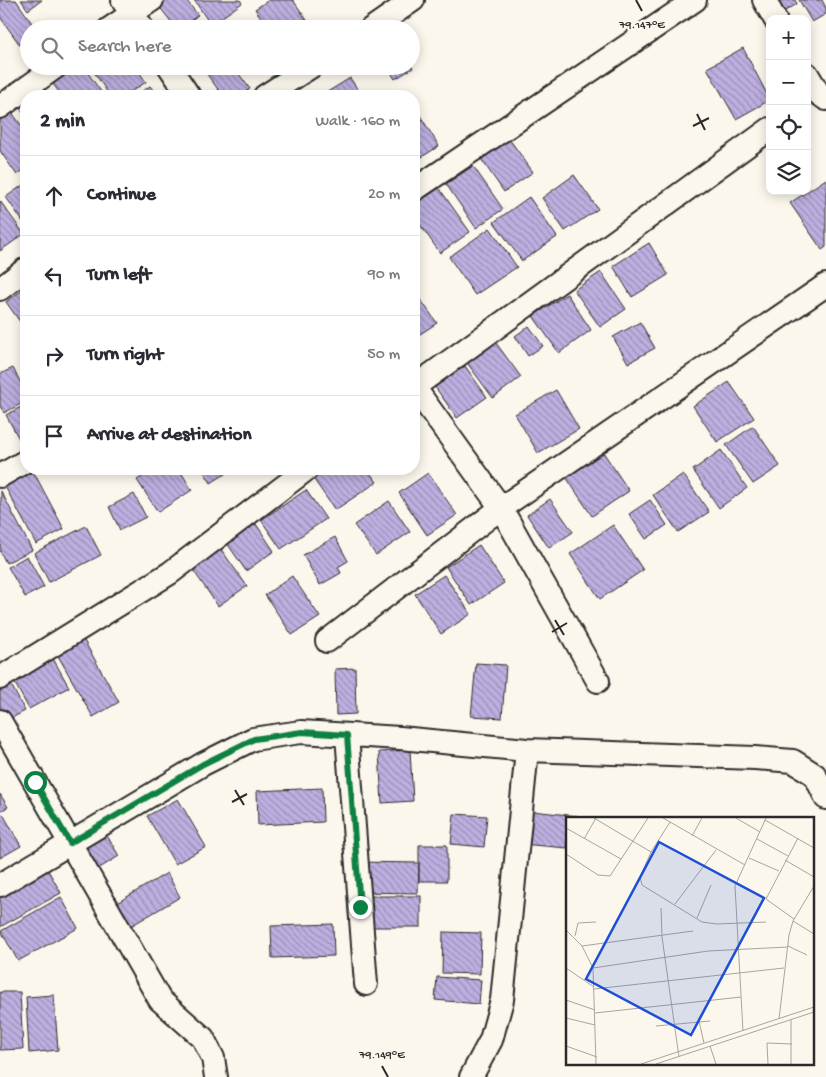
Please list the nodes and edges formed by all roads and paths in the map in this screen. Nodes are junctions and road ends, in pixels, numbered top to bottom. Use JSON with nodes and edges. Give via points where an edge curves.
{"nodes":[{"id":1,"x":152,"y":0,"type":"edge"},
{"id":2,"x":414,"y":0,"type":"edge"},
{"id":3,"x":695,"y":0,"type":"edge"},
{"id":4,"x":764,"y":0,"type":"edge"},
{"id":5,"x":132,"y":14,"type":"edge"},
{"id":6,"x":773,"y":15,"type":"edge"},
{"id":7,"x":384,"y":20,"type":"edge"},
{"id":8,"x":44,"y":75,"type":"edge"},
{"id":9,"x":175,"y":75,"type":"edge"},
{"id":10,"x":298,"y":75,"type":"edge"},
{"id":11,"x":811,"y":84,"type":"edge"},
{"id":12,"x":24,"y":90,"type":"edge"},
{"id":13,"x":186,"y":90,"type":"edge"},
{"id":14,"x":274,"y":90,"type":"edge"},
{"id":15,"x":20,"y":93,"type":"edge"},
{"id":16,"x":817,"y":99,"type":"edge"},
{"id":17,"x":0,"y":107,"type":"edge"},
{"id":18,"x":766,"y":133,"type":"edge"},
{"id":19,"x":420,"y":186,"type":"edge"},
{"id":20,"x":20,"y":274,"type":"edge"},
{"id":21,"x":826,"y":286,"type":"edge"},
{"id":22,"x":0,"y":289,"type":"edge"},
{"id":23,"x":420,"y":383,"type":"edge"},
{"id":24,"x":420,"y":395,"type":"edge"},
{"id":25,"x":20,"y":464,"type":"edge"},
{"id":26,"x":299,"y":475,"type":"edge"},
{"id":27,"x":0,"y":476,"type":"edge"},
{"id":28,"x":501,"y":508,"type":"junction"},
{"id":29,"x":327,"y":641,"type":"dead end"},
{"id":30,"x":0,"y":678,"type":"edge"},
{"id":31,"x":598,"y":681,"type":"dead end"},
{"id":32,"x":0,"y":721,"type":"edge"},
{"id":33,"x":347,"y":735,"type":"junction"},
{"id":34,"x":527,"y":750,"type":"junction"},
{"id":35,"x":826,"y":798,"type":"edge"},
{"id":36,"x":70,"y":843,"type":"junction"},
{"id":37,"x":0,"y":885,"type":"edge"},
{"id":38,"x":366,"y":984,"type":"dead end"},
{"id":39,"x":216,"y":1077,"type":"edge"},
{"id":40,"x":471,"y":1077,"type":"edge"}],
"edges":[{"from":1,"to":5,"type":"street"},
{"from":2,"to":7,"type":"street"},
{"from":3,"to":19,"type":"street"},
{"from":4,"to":6,"type":"street"},
{"from":8,"to":12,"type":"street"},
{"from":9,"to":13,"type":"street"},
{"from":10,"to":14,"type":"street"},
{"from":11,"to":16,"type":"street"},
{"from":15,"to":17,"type":"street"},
{"from":18,"to":23,"type":"street"},
{"from":20,"to":22,"type":"street"},
{"from":21,"to":28,"type":"street"},
{"from":24,"to":28,"type":"street"},
{"from":25,"to":27,"type":"street"},
{"from":26,"to":30,"type":"street","via":[[170,573]]},
{"from":28,"to":29,"type":"street"},
{"from":28,"to":31,"type":"street"},
{"from":32,"to":36,"type":"street"},
{"from":33,"to":34,"type":"street"},
{"from":33,"to":36,"type":"street","via":[[302,732],[254,739],[203,764]]},
{"from":33,"to":38,"type":"street"},
{"from":34,"to":35,"type":"street","via":[[793,762],[815,776]]},
{"from":34,"to":40,"type":"street","via":[[502,1000],[491,1040]]},
{"from":36,"to":37,"type":"street"},
{"from":36,"to":39,"type":"street","via":[[160,1000],[203,1038],[213,1058]]}]}
